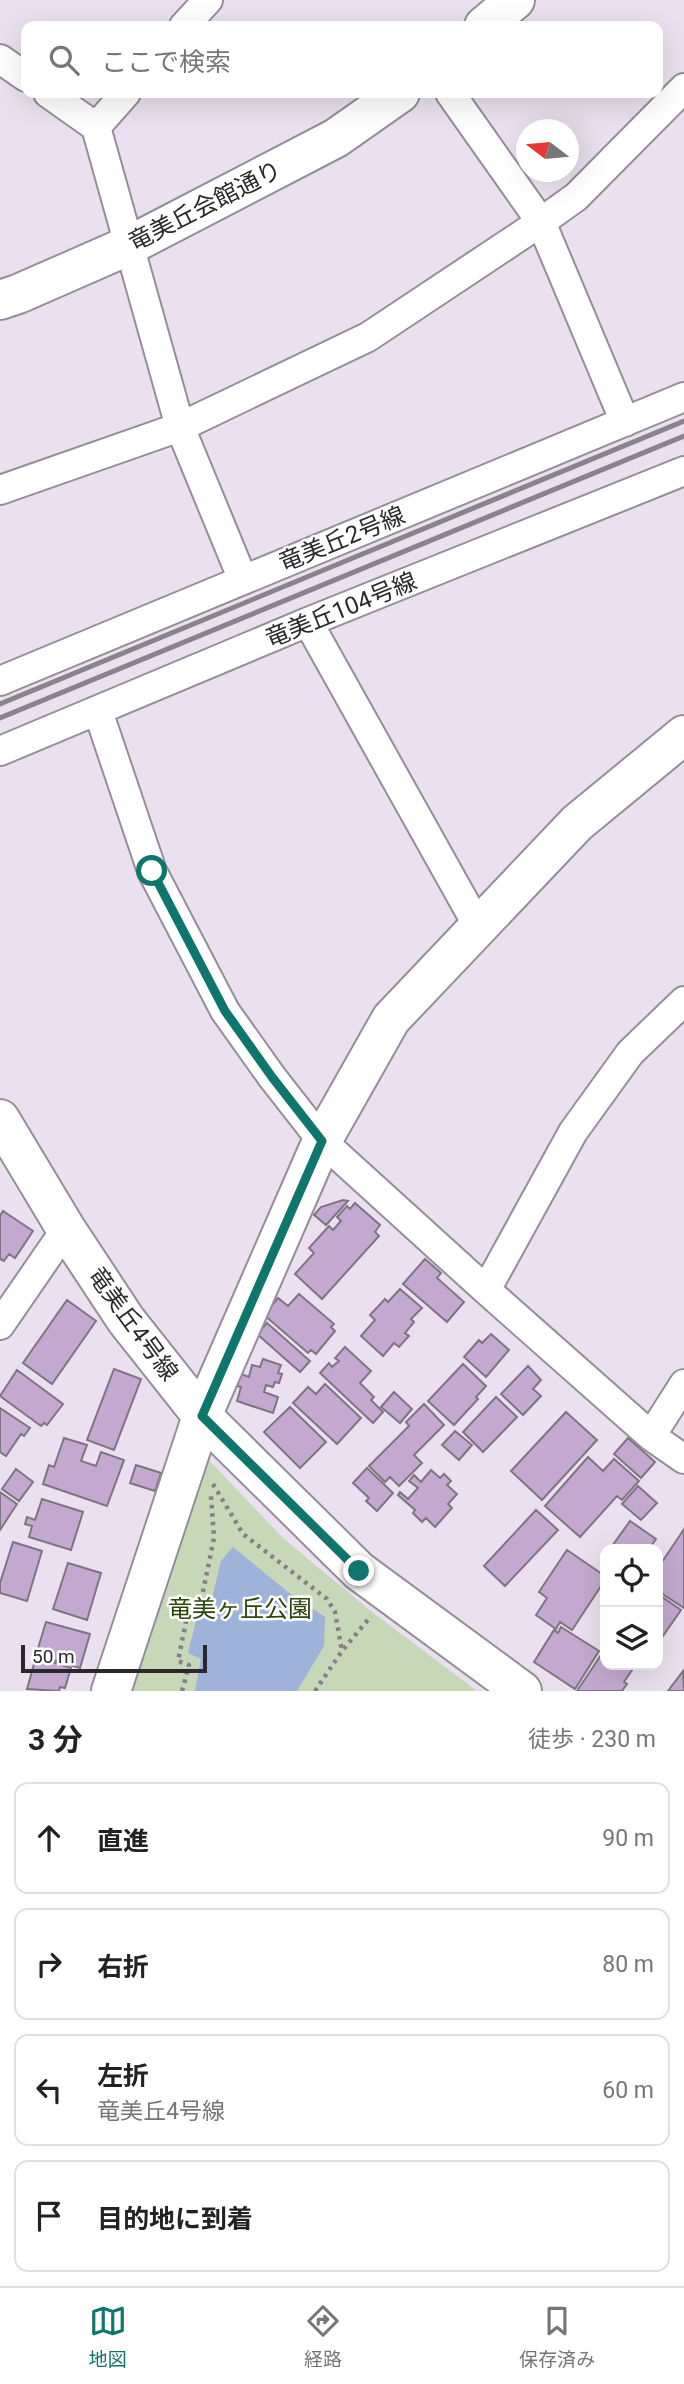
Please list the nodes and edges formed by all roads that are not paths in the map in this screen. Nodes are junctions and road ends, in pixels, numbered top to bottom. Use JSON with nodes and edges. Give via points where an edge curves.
{"nodes":[{"id":1,"x":208,"y":0,"type":"edge"},
{"id":2,"x":515,"y":0,"type":"edge"},
{"id":3,"x":189,"y":21,"type":"edge"},
{"id":4,"x":490,"y":21,"type":"edge"},
{"id":5,"x":0,"y":59,"type":"edge"},
{"id":6,"x":21,"y":74,"type":"edge"},
{"id":7,"x":684,"y":88,"type":"edge"},
{"id":8,"x":55,"y":98,"type":"edge"},
{"id":9,"x":122,"y":98,"type":"edge"},
{"id":10,"x":393,"y":98,"type":"edge"},
{"id":11,"x":454,"y":98,"type":"edge"},
{"id":12,"x":96,"y":127,"type":"junction"},
{"id":13,"x":541,"y":222,"type":"junction"},
{"id":14,"x":130,"y":245,"type":"junction"},
{"id":15,"x":0,"y":300,"type":"edge"},
{"id":16,"x":684,"y":397,"type":"edge"},
{"id":17,"x":625,"y":422,"type":"junction"},
{"id":18,"x":180,"y":427,"type":"junction"},
{"id":19,"x":684,"y":471,"type":"edge"},
{"id":20,"x":0,"y":490,"type":"edge"},
{"id":21,"x":243,"y":580,"type":"junction"},
{"id":22,"x":308,"y":622,"type":"junction"},
{"id":23,"x":0,"y":681,"type":"edge"},
{"id":24,"x":98,"y":712,"type":"junction"},
{"id":25,"x":684,"y":735,"type":"edge"},
{"id":26,"x":0,"y":751,"type":"edge"},
{"id":27,"x":479,"y":928,"type":"junction"},
{"id":28,"x":684,"y":1001,"type":"edge"},
{"id":29,"x":0,"y":1119,"type":"edge"},
{"id":30,"x":322,"y":1141,"type":"junction"},
{"id":31,"x":66,"y":1229,"type":"junction"},
{"id":32,"x":486,"y":1290,"type":"junction"},
{"id":33,"x":0,"y":1325,"type":"edge"},
{"id":34,"x":684,"y":1384,"type":"edge"},
{"id":35,"x":202,"y":1416,"type":"junction"},
{"id":36,"x":650,"y":1436,"type":"junction"},
{"id":37,"x":684,"y":1459,"type":"edge"},
{"id":38,"x":111,"y":1691,"type":"edge"},
{"id":39,"x":522,"y":1691,"type":"edge"}],
"edges":[{"from":1,"to":3,"type":"street"},
{"from":2,"to":4,"type":"street"},
{"from":5,"to":6,"type":"street"},
{"from":7,"to":13,"type":"street","via":[[576,197]]},
{"from":8,"to":12,"type":"street"},
{"from":9,"to":12,"type":"street"},
{"from":10,"to":14,"type":"street","name":"竜美丘会館通り","via":[[336,138]]},
{"from":11,"to":13,"type":"street"},
{"from":12,"to":14,"type":"street"},
{"from":13,"to":17,"type":"street"},
{"from":13,"to":18,"type":"street","via":[[368,337]]},
{"from":14,"to":15,"type":"street","name":"竜美丘会館通り"},
{"from":14,"to":18,"type":"street"},
{"from":16,"to":17,"type":"street","name":"竜美丘2号線"},
{"from":17,"to":21,"type":"street","name":"竜美丘2号線"},
{"from":18,"to":20,"type":"street"},
{"from":18,"to":21,"type":"street"},
{"from":19,"to":22,"type":"street","name":"竜美丘104号線"},
{"from":21,"to":23,"type":"street","name":"竜美丘2号線"},
{"from":22,"to":24,"type":"street","name":"竜美丘104号線"},
{"from":22,"to":27,"type":"street"},
{"from":24,"to":26,"type":"street","name":"竜美丘104号線"},
{"from":24,"to":30,"type":"street","via":[[152,871],[225,1011]]},
{"from":25,"to":27,"type":"street","via":[[578,823]]},
{"from":27,"to":30,"type":"street","via":[[391,1019]]},
{"from":28,"to":32,"type":"street","via":[[630,1053],[573,1132]]},
{"from":29,"to":31,"type":"street","name":"竜美丘4号線"},
{"from":30,"to":32,"type":"street"},
{"from":30,"to":35,"type":"street"},
{"from":31,"to":33,"type":"street"},
{"from":31,"to":35,"type":"street","name":"竜美丘4号線","via":[[125,1320]]},
{"from":32,"to":36,"type":"street"},
{"from":34,"to":36,"type":"street"},
{"from":35,"to":38,"type":"street"},
{"from":35,"to":39,"type":"street","name":"竜美丘4号線","via":[[359,1571]]},
{"from":36,"to":37,"type":"street"}]}
